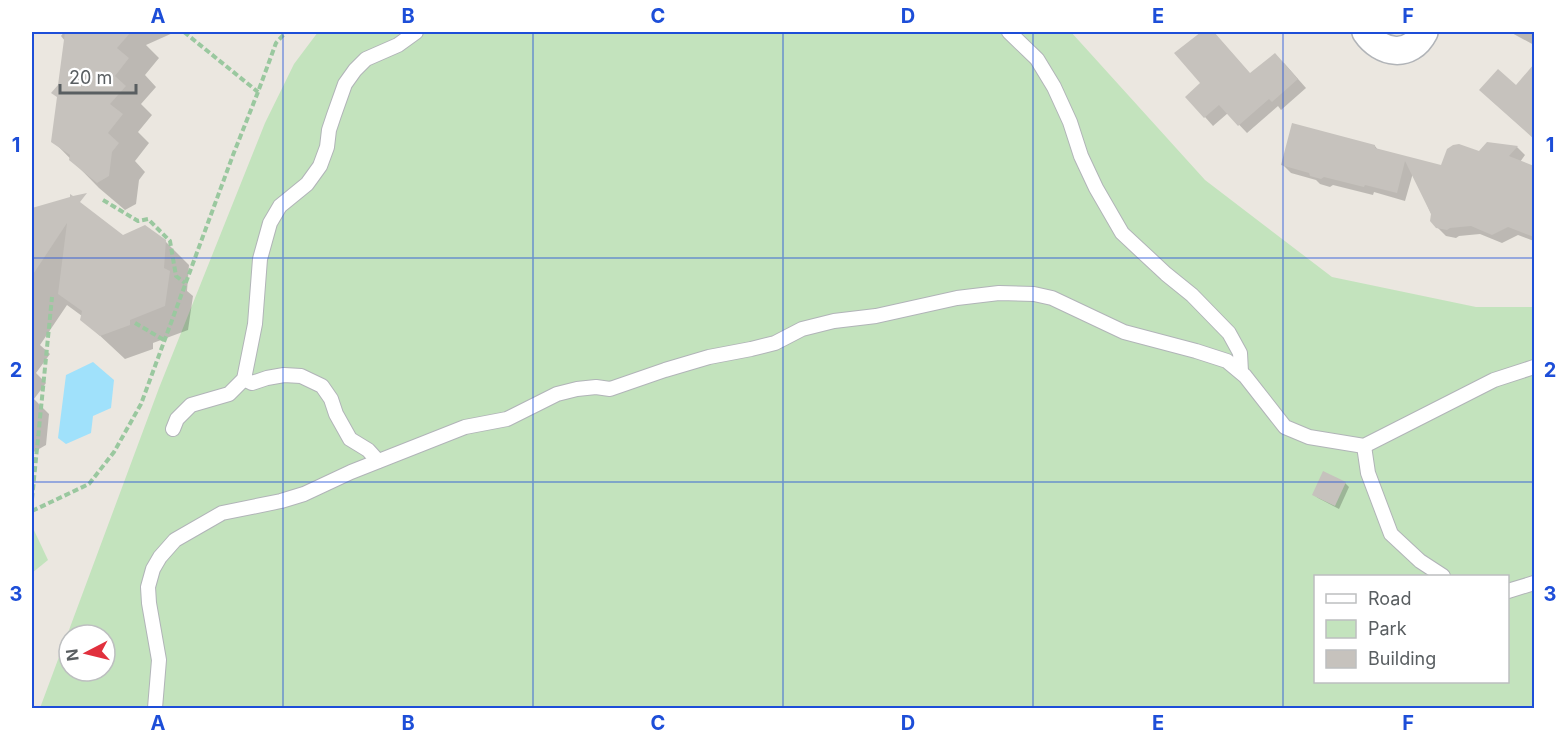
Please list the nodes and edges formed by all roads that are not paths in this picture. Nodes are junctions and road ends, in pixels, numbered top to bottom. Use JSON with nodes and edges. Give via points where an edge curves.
{"nodes":[{"id":1,"x":416,"y":32,"type":"edge"},
{"id":2,"x":1009,"y":32,"type":"edge"},
{"id":3,"x":1366,"y":32,"type":"edge"},
{"id":4,"x":1424,"y":32,"type":"edge"},
{"id":5,"x":1534,"y":367,"type":"edge"},
{"id":6,"x":1241,"y":372,"type":"junction"},
{"id":7,"x":244,"y":380,"type":"junction"},
{"id":8,"x":173,"y":429,"type":"dead end"},
{"id":9,"x":1364,"y":446,"type":"junction"},
{"id":10,"x":378,"y":461,"type":"junction"},
{"id":11,"x":1441,"y":575,"type":"edge"},
{"id":12,"x":1534,"y":583,"type":"edge"},
{"id":13,"x":1509,"y":591,"type":"edge"},
{"id":14,"x":155,"y":708,"type":"edge"}],
"edges":[{"from":1,"to":7,"type":"lane","via":[[355,69],[345,84],[320,166],[308,184],[280,206],[270,223],[260,259],[255,324]]},
{"from":2,"to":6,"type":"lane","via":[[1037,59],[1054,87],[1081,156],[1122,233],[1229,333],[1240,353]]},
{"from":3,"to":4,"type":"street","via":[[1379,45],[1399,50],[1414,44]]},
{"from":5,"to":9,"type":"lane","via":[[1494,380]]},
{"from":6,"to":9,"type":"lane","via":[[1285,427],[1309,437]]},
{"from":6,"to":10,"type":"lane","via":[[1227,361],[1124,332],[1052,297],[999,293],[834,321],[802,329],[775,343],[709,357],[610,389],[577,388],[507,419],[465,427]]},
{"from":7,"to":8,"type":"lane","via":[[229,394],[191,405]]},
{"from":7,"to":10,"type":"lane","via":[[252,383],[284,375],[301,376],[322,386],[350,439],[369,450]]},
{"from":9,"to":11,"type":"lane","via":[[1368,473],[1391,534]]},
{"from":10,"to":14,"type":"lane","via":[[304,494],[222,513],[175,540],[153,569],[148,587],[159,660]]},
{"from":12,"to":13,"type":"lane"}]}
